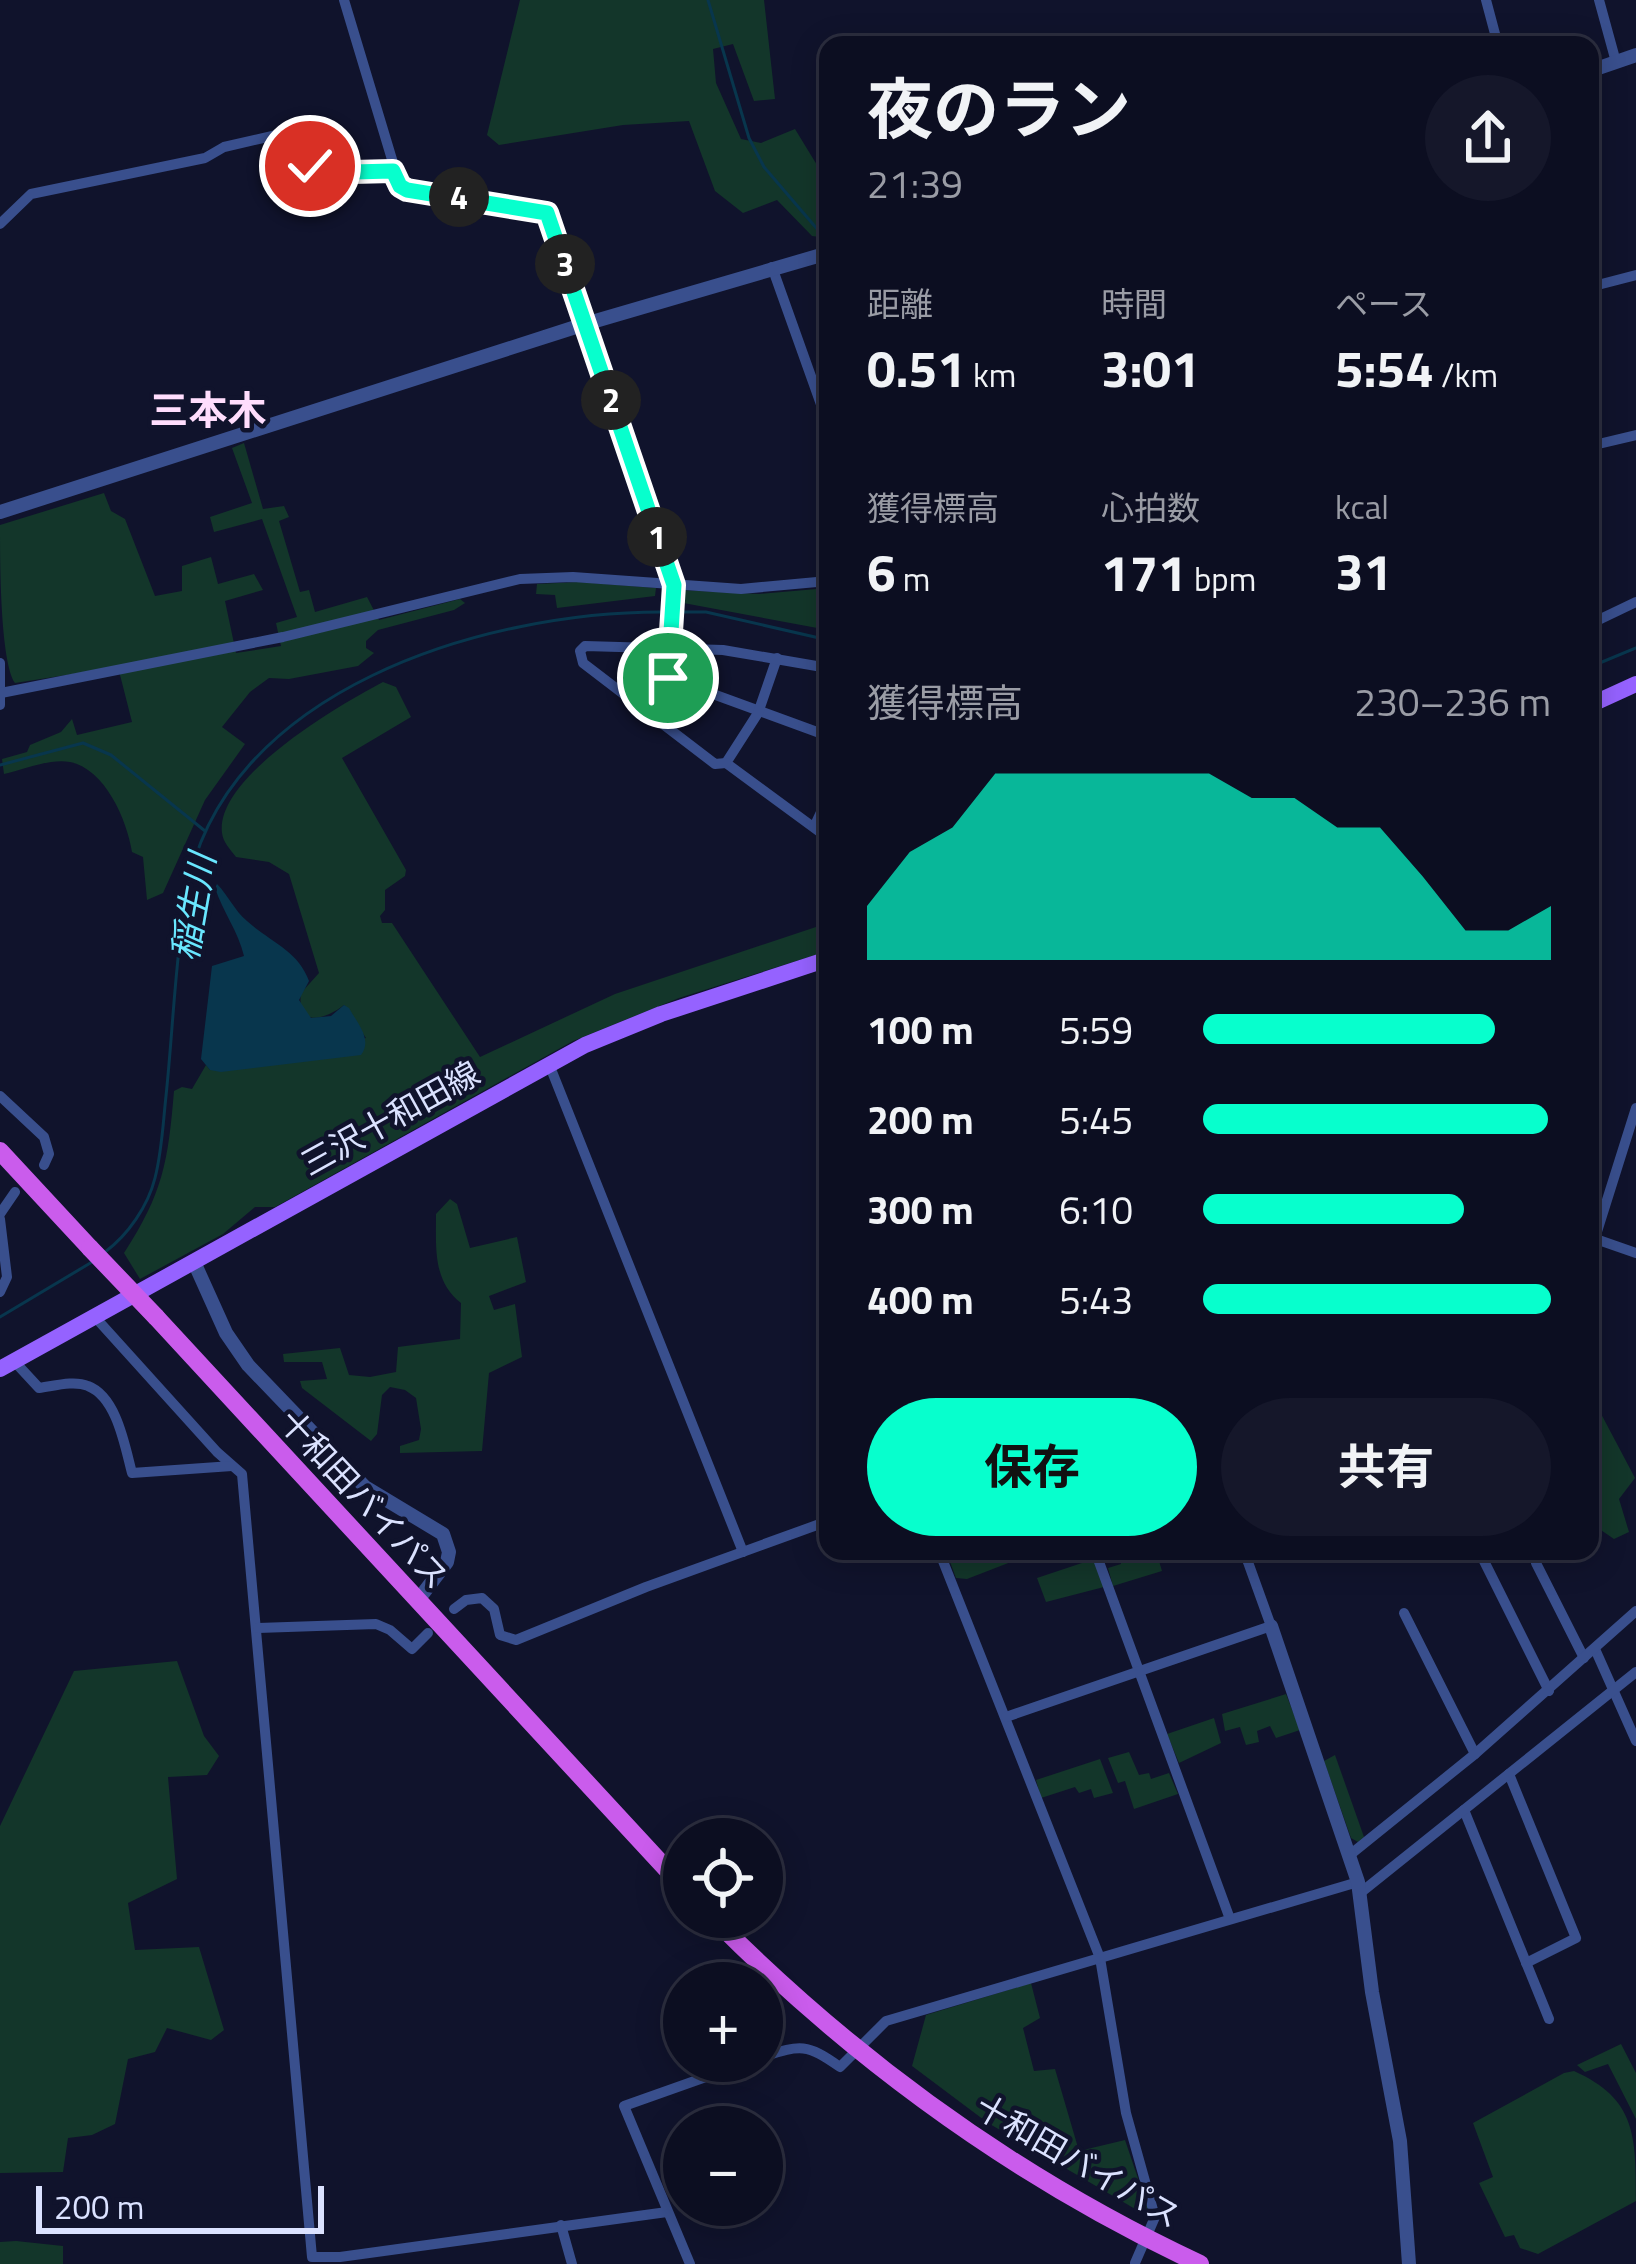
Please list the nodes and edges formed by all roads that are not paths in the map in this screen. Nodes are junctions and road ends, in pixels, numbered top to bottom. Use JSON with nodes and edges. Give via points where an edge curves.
{"nodes":[{"id":1,"x":344,"y":0,"type":"edge"},
{"id":2,"x":1486,"y":0,"type":"edge"},
{"id":3,"x":1599,"y":0,"type":"edge"},
{"id":4,"x":1496,"y":36,"type":"edge"},
{"id":5,"x":1636,"y":55,"type":"edge"},
{"id":6,"x":1616,"y":62,"type":"junction"},
{"id":7,"x":1599,"y":67,"type":"edge"},
{"id":8,"x":393,"y":171,"type":"junction"},
{"id":9,"x":0,"y":224,"type":"edge"},
{"id":10,"x":819,"y":255,"type":"edge"},
{"id":11,"x":772,"y":267,"type":"junction"},
{"id":12,"x":1636,"y":274,"type":"edge"},
{"id":13,"x":1599,"y":284,"type":"edge"},
{"id":14,"x":585,"y":324,"type":"junction"},
{"id":15,"x":819,"y":399,"type":"edge"},
{"id":16,"x":1636,"y":435,"type":"edge"},
{"id":17,"x":1599,"y":444,"type":"edge"},
{"id":18,"x":0,"y":512,"type":"edge"},
{"id":19,"x":819,"y":582,"type":"edge"},
{"id":20,"x":674,"y":585,"type":"junction"},
{"id":21,"x":1636,"y":602,"type":"edge"},
{"id":22,"x":1599,"y":620,"type":"edge"},
{"id":23,"x":672,"y":647,"type":"junction"},
{"id":24,"x":777,"y":658,"type":"junction"},
{"id":25,"x":0,"y":663,"type":"edge"},
{"id":26,"x":819,"y":666,"type":"edge"},
{"id":27,"x":1636,"y":684,"type":"edge"},
{"id":28,"x":1,"y":691,"type":"edge"},
{"id":29,"x":1599,"y":700,"type":"edge"},
{"id":30,"x":0,"y":705,"type":"edge"},
{"id":31,"x":758,"y":712,"type":"junction"},
{"id":32,"x":819,"y":733,"type":"edge"},
{"id":33,"x":726,"y":763,"type":"junction"},
{"id":34,"x":819,"y":816,"type":"edge"},
{"id":35,"x":814,"y":827,"type":"junction"},
{"id":36,"x":819,"y":831,"type":"edge"},
{"id":37,"x":819,"y":962,"type":"edge"},
{"id":38,"x":549,"y":1064,"type":"junction"},
{"id":39,"x":0,"y":1096,"type":"edge"},
{"id":40,"x":1636,"y":1108,"type":"edge"},
{"id":41,"x":0,"y":1151,"type":"edge"},
{"id":42,"x":44,"y":1165,"type":"dead end"},
{"id":43,"x":14,"y":1192,"type":"dead end"},
{"id":44,"x":1599,"y":1216,"type":"edge"},
{"id":45,"x":0,"y":1217,"type":"edge"},
{"id":46,"x":1599,"y":1240,"type":"edge"},
{"id":47,"x":1636,"y":1253,"type":"edge"},
{"id":48,"x":194,"y":1262,"type":"junction"},
{"id":49,"x":0,"y":1292,"type":"edge"},
{"id":50,"x":95,"y":1317,"type":"junction"},
{"id":51,"x":7,"y":1365,"type":"edge"},
{"id":52,"x":232,"y":1466,"type":"junction"},
{"id":53,"x":819,"y":1525,"type":"edge"},
{"id":54,"x":742,"y":1552,"type":"junction"},
{"id":55,"x":943,"y":1560,"type":"edge"},
{"id":56,"x":1098,"y":1560,"type":"edge"},
{"id":57,"x":1247,"y":1560,"type":"edge"},
{"id":58,"x":1484,"y":1560,"type":"edge"},
{"id":59,"x":1536,"y":1564,"type":"dead end"},
{"id":60,"x":418,"y":1600,"type":"junction"},
{"id":61,"x":454,"y":1609,"type":"dead end"},
{"id":62,"x":1636,"y":1611,"type":"edge"},
{"id":63,"x":1404,"y":1613,"type":"dead end"},
{"id":64,"x":1271,"y":1626,"type":"junction"},
{"id":65,"x":258,"y":1628,"type":"junction"},
{"id":66,"x":428,"y":1633,"type":"dead end"},
{"id":67,"x":1595,"y":1649,"type":"junction"},
{"id":68,"x":1584,"y":1658,"type":"junction"},
{"id":69,"x":1138,"y":1671,"type":"junction"},
{"id":70,"x":1636,"y":1672,"type":"edge"},
{"id":71,"x":1613,"y":1689,"type":"junction"},
{"id":72,"x":1549,"y":1691,"type":"junction"},
{"id":73,"x":1006,"y":1717,"type":"junction"},
{"id":74,"x":1633,"y":1723,"type":"edge"},
{"id":75,"x":1636,"y":1741,"type":"edge"},
{"id":76,"x":1475,"y":1754,"type":"junction"},
{"id":77,"x":1509,"y":1774,"type":"junction"},
{"id":78,"x":1464,"y":1810,"type":"junction"},
{"id":79,"x":1351,"y":1854,"type":"junction"},
{"id":80,"x":663,"y":1865,"type":"edge"},
{"id":81,"x":1359,"y":1888,"type":"junction"},
{"id":82,"x":1230,"y":1919,"type":"junction"},
{"id":83,"x":734,"y":1938,"type":"edge"},
{"id":84,"x":1100,"y":1958,"type":"junction"},
{"id":85,"x":1526,"y":1963,"type":"junction"},
{"id":86,"x":1549,"y":2019,"type":"dead end"},
{"id":87,"x":783,"y":2051,"type":"edge"},
{"id":88,"x":858,"y":2053,"type":"junction"},
{"id":89,"x":692,"y":2082,"type":"edge"},
{"id":90,"x":663,"y":2202,"type":"edge"},
{"id":91,"x":663,"y":2212,"type":"edge"},
{"id":92,"x":561,"y":2225,"type":"junction"},
{"id":93,"x":673,"y":2226,"type":"edge"},
{"id":94,"x":1148,"y":2240,"type":"junction"},
{"id":95,"x":1136,"y":2263,"type":"edge"},
{"id":96,"x":572,"y":2264,"type":"edge"},
{"id":97,"x":690,"y":2264,"type":"edge"},
{"id":98,"x":1121,"y":2264,"type":"edge"},
{"id":99,"x":1200,"y":2264,"type":"edge"},
{"id":100,"x":1409,"y":2264,"type":"edge"}],
"edges":[{"from":1,"to":8,"type":"street"},
{"from":2,"to":4,"type":"street"},
{"from":3,"to":6,"type":"street"},
{"from":5,"to":6,"type":"street"},
{"from":6,"to":7,"type":"street"},
{"from":8,"to":9,"type":"street","via":[[310,166],[290,132],[31,194]]},
{"from":8,"to":14,"type":"street","via":[[407,190],[547,213]]},
{"from":10,"to":11,"type":"street"},
{"from":11,"to":14,"type":"street"},
{"from":11,"to":15,"type":"street"},
{"from":12,"to":13,"type":"street"},
{"from":14,"to":18,"type":"street"},
{"from":14,"to":20,"type":"street"},
{"from":16,"to":17,"type":"street"},
{"from":19,"to":20,"type":"street"},
{"from":20,"to":23,"type":"street"},
{"from":20,"to":28,"type":"street","via":[[520,579],[283,637]]},
{"from":21,"to":22,"type":"street"},
{"from":23,"to":24,"type":"street"},
{"from":23,"to":31,"type":"street","via":[[672,682]]},
{"from":23,"to":33,"type":"street","via":[[585,646],[580,657],[715,764]]},
{"from":24,"to":26,"type":"street"},
{"from":24,"to":31,"type":"street"},
{"from":25,"to":28,"type":"street"},
{"from":27,"to":29,"type":"main road"},
{"from":28,"to":30,"type":"street"},
{"from":31,"to":32,"type":"street"},
{"from":31,"to":33,"type":"street"},
{"from":33,"to":35,"type":"street"},
{"from":34,"to":35,"type":"street"},
{"from":35,"to":36,"type":"street"},
{"from":37,"to":38,"type":"main road","name":"三沢十和田線","via":[[623,1028]]},
{"from":38,"to":48,"type":"main road","name":"三沢十和田線"},
{"from":38,"to":54,"type":"street"},
{"from":39,"to":42,"type":"street","via":[[44,1138]]},
{"from":40,"to":44,"type":"street"},
{"from":41,"to":60,"type":"highway","name":"十和田バイパス","bridge":true},
{"from":43,"to":45,"type":"street"},
{"from":45,"to":49,"type":"street","via":[[7,1277]]},
{"from":46,"to":47,"type":"street"},
{"from":48,"to":50,"type":"main road","name":"三沢十和田線"},
{"from":48,"to":60,"type":"street","via":[[248,1365],[365,1487],[443,1534],[447,1562]]},
{"from":50,"to":51,"type":"main road","name":"三沢十和田線"},
{"from":50,"to":52,"type":"street"},
{"from":51,"to":52,"type":"street","via":[[39,1388],[95,1390],[114,1416],[132,1473]]},
{"from":52,"to":65,"type":"street","via":[[242,1474]]},
{"from":53,"to":54,"type":"street"},
{"from":54,"to":61,"type":"street","via":[[516,1640],[500,1635],[482,1598]]},
{"from":55,"to":73,"type":"street"},
{"from":56,"to":69,"type":"street"},
{"from":57,"to":64,"type":"street"},
{"from":58,"to":72,"type":"street"},
{"from":59,"to":68,"type":"street"},
{"from":60,"to":80,"type":"highway","name":"十和田バイパス"},
{"from":62,"to":67,"type":"street"},
{"from":63,"to":76,"type":"street"},
{"from":64,"to":69,"type":"street"},
{"from":64,"to":79,"type":"street"},
{"from":65,"to":66,"type":"street","via":[[376,1624],[412,1649]]},
{"from":65,"to":92,"type":"street","via":[[312,2257]]},
{"from":67,"to":68,"type":"street"},
{"from":67,"to":71,"type":"street"},
{"from":68,"to":72,"type":"street"},
{"from":69,"to":73,"type":"street"},
{"from":69,"to":82,"type":"street"},
{"from":70,"to":71,"type":"street"},
{"from":71,"to":74,"type":"street"},
{"from":71,"to":77,"type":"street"},
{"from":72,"to":76,"type":"street"},
{"from":73,"to":84,"type":"street"},
{"from":74,"to":75,"type":"street"},
{"from":76,"to":79,"type":"street"},
{"from":77,"to":78,"type":"street"},
{"from":77,"to":85,"type":"street","via":[[1576,1938]]},
{"from":78,"to":81,"type":"street"},
{"from":78,"to":85,"type":"street"},
{"from":79,"to":81,"type":"street"},
{"from":81,"to":82,"type":"street"},
{"from":81,"to":100,"type":"street","via":[[1400,2141]]},
{"from":82,"to":84,"type":"street"},
{"from":83,"to":88,"type":"highway","name":"十和田バイパス"},
{"from":84,"to":88,"type":"street","via":[[886,2020]]},
{"from":84,"to":94,"type":"street","via":[[1126,2113],[1154,2207]]},
{"from":85,"to":86,"type":"street"},
{"from":87,"to":88,"type":"street","via":[[812,2047],[840,2067]]},
{"from":88,"to":94,"type":"highway","name":"十和田バイパス","via":[[993,2151]]},
{"from":89,"to":90,"type":"street","via":[[624,2106]]},
{"from":91,"to":92,"type":"street"},
{"from":92,"to":96,"type":"street"},
{"from":93,"to":97,"type":"street"},
{"from":94,"to":95,"type":"street"},
{"from":94,"to":99,"type":"highway","name":"十和田バイパス"},
{"from":95,"to":98,"type":"street"}]}
